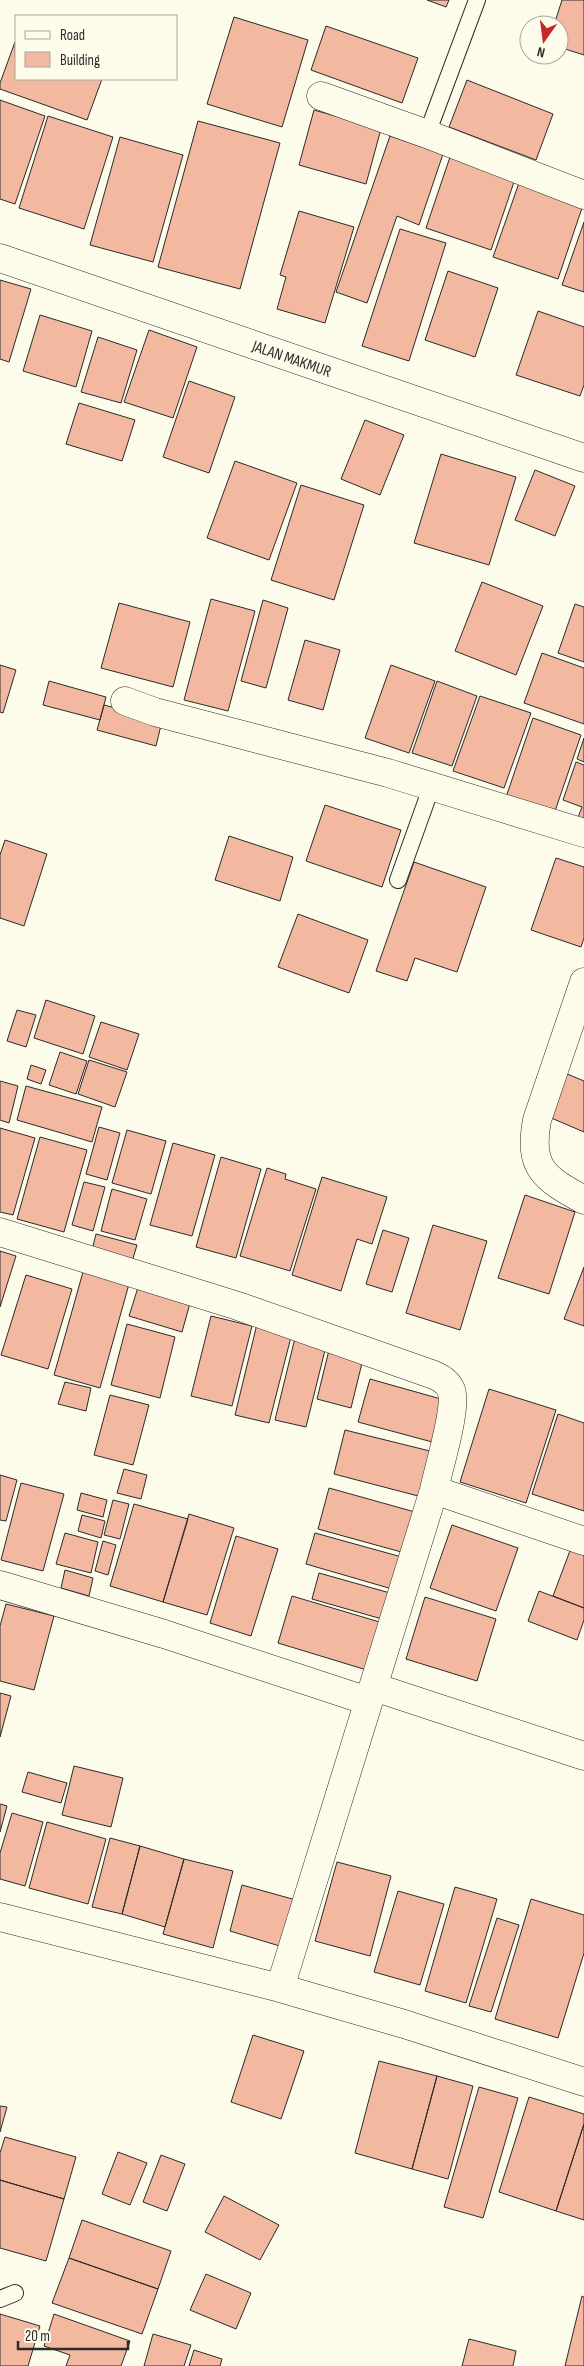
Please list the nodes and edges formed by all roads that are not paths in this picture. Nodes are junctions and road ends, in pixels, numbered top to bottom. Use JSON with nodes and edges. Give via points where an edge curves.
{"nodes":[{"id":1,"x":477,"y":0,"type":"edge"},
{"id":2,"x":321,"y":96,"type":"dead end"},
{"id":3,"x":427,"y":134,"type":"junction"},
{"id":4,"x":584,"y":194,"type":"edge"},
{"id":5,"x":0,"y":258,"type":"edge"},
{"id":6,"x":584,"y":458,"type":"edge"},
{"id":7,"x":125,"y":700,"type":"dead end"},
{"id":8,"x":431,"y":788,"type":"junction"},
{"id":9,"x":584,"y":833,"type":"edge"},
{"id":10,"x":398,"y":880,"type":"dead end"},
{"id":11,"x":584,"y":982,"type":"edge"},
{"id":12,"x":584,"y":1200,"type":"edge"},
{"id":13,"x":0,"y":1232,"type":"edge"},
{"id":14,"x":434,"y":1490,"type":"junction"},
{"id":15,"x":584,"y":1541,"type":"edge"},
{"id":16,"x":0,"y":1585,"type":"edge"},
{"id":17,"x":371,"y":1694,"type":"junction"},
{"id":18,"x":584,"y":1756,"type":"edge"},
{"id":19,"x":0,"y":1917,"type":"edge"},
{"id":20,"x":280,"y":1988,"type":"junction"},
{"id":21,"x":584,"y":2082,"type":"edge"}],
"edges":[{"from":1,"to":3,"type":"lane"},
{"from":2,"to":3,"type":"street"},
{"from":3,"to":4,"type":"street"},
{"from":5,"to":6,"type":"street","name":"JALAN MAKMUR"},
{"from":7,"to":8,"type":"street","via":[[154,712],[388,773]]},
{"from":8,"to":9,"type":"street"},
{"from":8,"to":10,"type":"lane"},
{"from":11,"to":12,"type":"street","via":[[533,1141],[535,1157],[542,1171],[559,1186]]},
{"from":13,"to":14,"type":"street","via":[[238,1306],[442,1378],[453,1397]]},
{"from":14,"to":15,"type":"street"},
{"from":14,"to":17,"type":"street"},
{"from":16,"to":17,"type":"street"},
{"from":17,"to":18,"type":"street"},
{"from":17,"to":20,"type":"street"},
{"from":19,"to":20,"type":"street"},
{"from":20,"to":21,"type":"street"}]}
